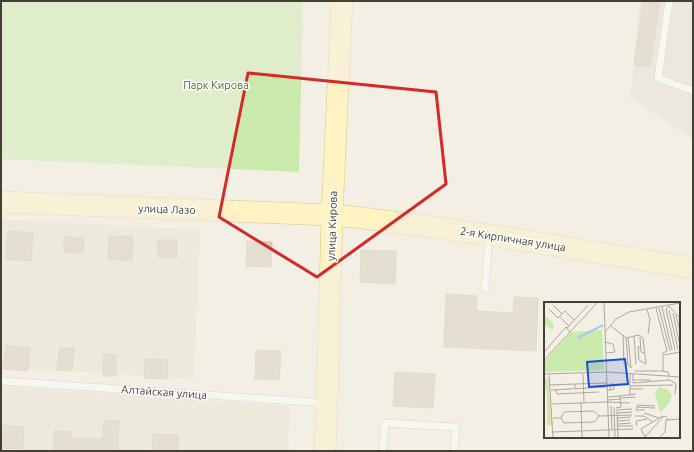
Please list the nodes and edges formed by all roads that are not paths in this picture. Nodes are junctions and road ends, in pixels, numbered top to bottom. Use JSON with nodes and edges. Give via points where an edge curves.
{"nodes":[{"id":1,"x":342,"y":1,"type":"edge"},
{"id":2,"x":669,"y":1,"type":"edge"},
{"id":3,"x":693,"y":91,"type":"edge"},
{"id":4,"x":1,"y":202,"type":"edge"},
{"id":5,"x":332,"y":215,"type":"junction"},
{"id":6,"x":489,"y":235,"type":"junction"},
{"id":7,"x":693,"y":268,"type":"edge"},
{"id":8,"x":485,"y":289,"type":"dead end"},
{"id":9,"x":1,"y":381,"type":"edge"},
{"id":10,"x":327,"y":403,"type":"junction"},
{"id":11,"x":325,"y":451,"type":"edge"},
{"id":12,"x":383,"y":451,"type":"edge"},
{"id":13,"x":454,"y":451,"type":"edge"}],
"edges":[{"from":1,"to":5,"type":"street","name":"улица Кирова"},
{"from":2,"to":3,"type":"lane","via":[[658,78]]},
{"from":4,"to":5,"type":"street","name":"улица Лазо"},
{"from":5,"to":6,"type":"street","name":"2-я Кирпичная улица"},
{"from":5,"to":10,"type":"street","name":"улица Кирова"},
{"from":6,"to":7,"type":"street","name":"2-я Кирпичная улица"},
{"from":6,"to":8,"type":"lane"},
{"from":9,"to":10,"type":"lane","name":"Алтайская улица"},
{"from":10,"to":11,"type":"street","name":"улица Кирова"},
{"from":12,"to":13,"type":"lane","via":[[385,423],[456,427]]}]}
